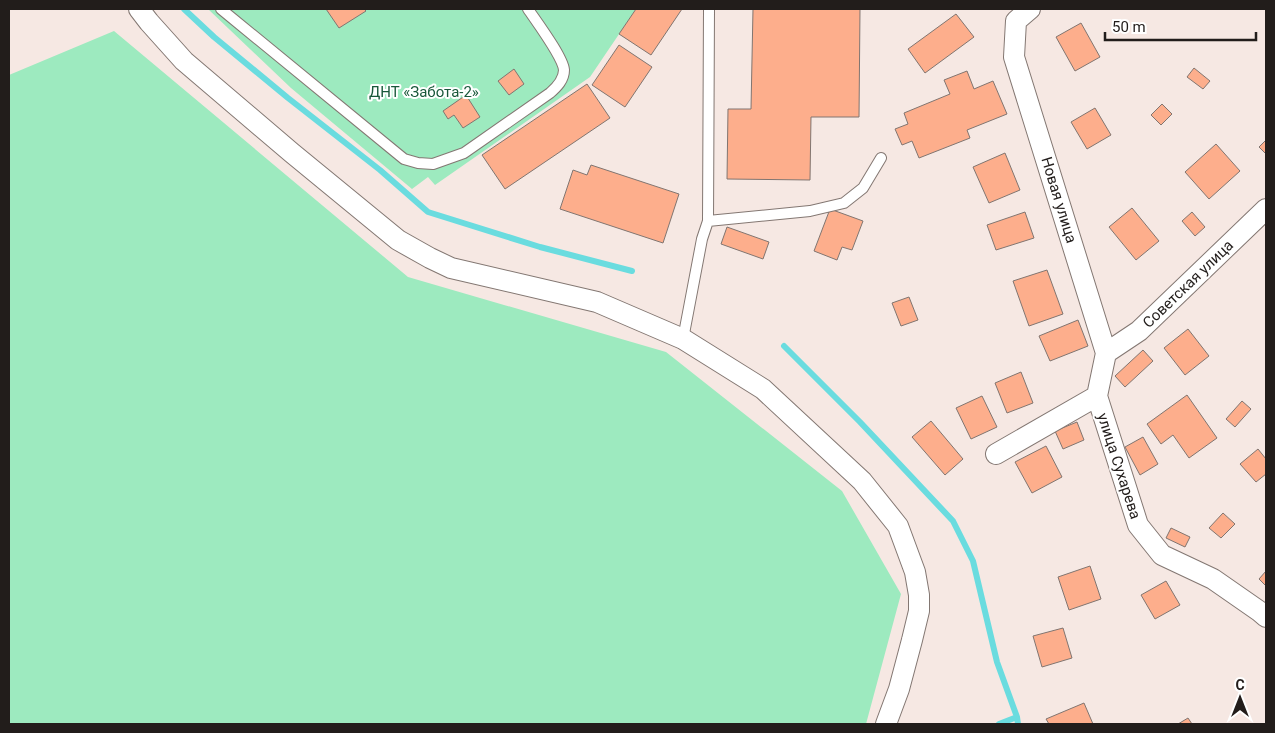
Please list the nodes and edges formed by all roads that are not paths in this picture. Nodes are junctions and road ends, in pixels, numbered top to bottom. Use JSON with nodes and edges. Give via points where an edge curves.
{"nodes":[{"id":1,"x":139,"y":9,"type":"edge"},
{"id":2,"x":221,"y":9,"type":"edge"},
{"id":3,"x":528,"y":9,"type":"edge"},
{"id":4,"x":708,"y":9,"type":"edge"},
{"id":5,"x":1030,"y":9,"type":"edge"},
{"id":6,"x":881,"y":158,"type":"dead end"},
{"id":7,"x":1266,"y":209,"type":"edge"},
{"id":8,"x":708,"y":221,"type":"junction"},
{"id":9,"x":683,"y":338,"type":"junction"},
{"id":10,"x":1106,"y":353,"type":"junction"},
{"id":11,"x":1097,"y":396,"type":"junction"},
{"id":12,"x":996,"y":454,"type":"dead end"},
{"id":13,"x":1266,"y":618,"type":"edge"},
{"id":14,"x":886,"y":724,"type":"edge"}],
"edges":[{"from":1,"to":9,"type":"street","via":[[184,61],[398,240],[451,268],[597,302]]},
{"from":2,"to":3,"type":"lane","via":[[404,159],[433,164],[464,153],[559,85],[564,71],[562,60]]},
{"from":4,"to":8,"type":"lane"},
{"from":5,"to":10,"type":"street","name":"Новая улица","via":[[1016,21],[1014,56]]},
{"from":6,"to":8,"type":"lane","via":[[863,188],[844,202],[810,211]]},
{"from":7,"to":10,"type":"street","name":"Советская улица","via":[[1139,331]]},
{"from":8,"to":9,"type":"lane"},
{"from":9,"to":14,"type":"street","via":[[763,388],[862,481],[898,526],[915,572],[919,611],[899,689]]},
{"from":10,"to":11,"type":"street","name":"Новая улица"},
{"from":11,"to":12,"type":"street"},
{"from":11,"to":13,"type":"street","name":"улица Сухарева","via":[[1138,525],[1162,555],[1213,579]]}]}
